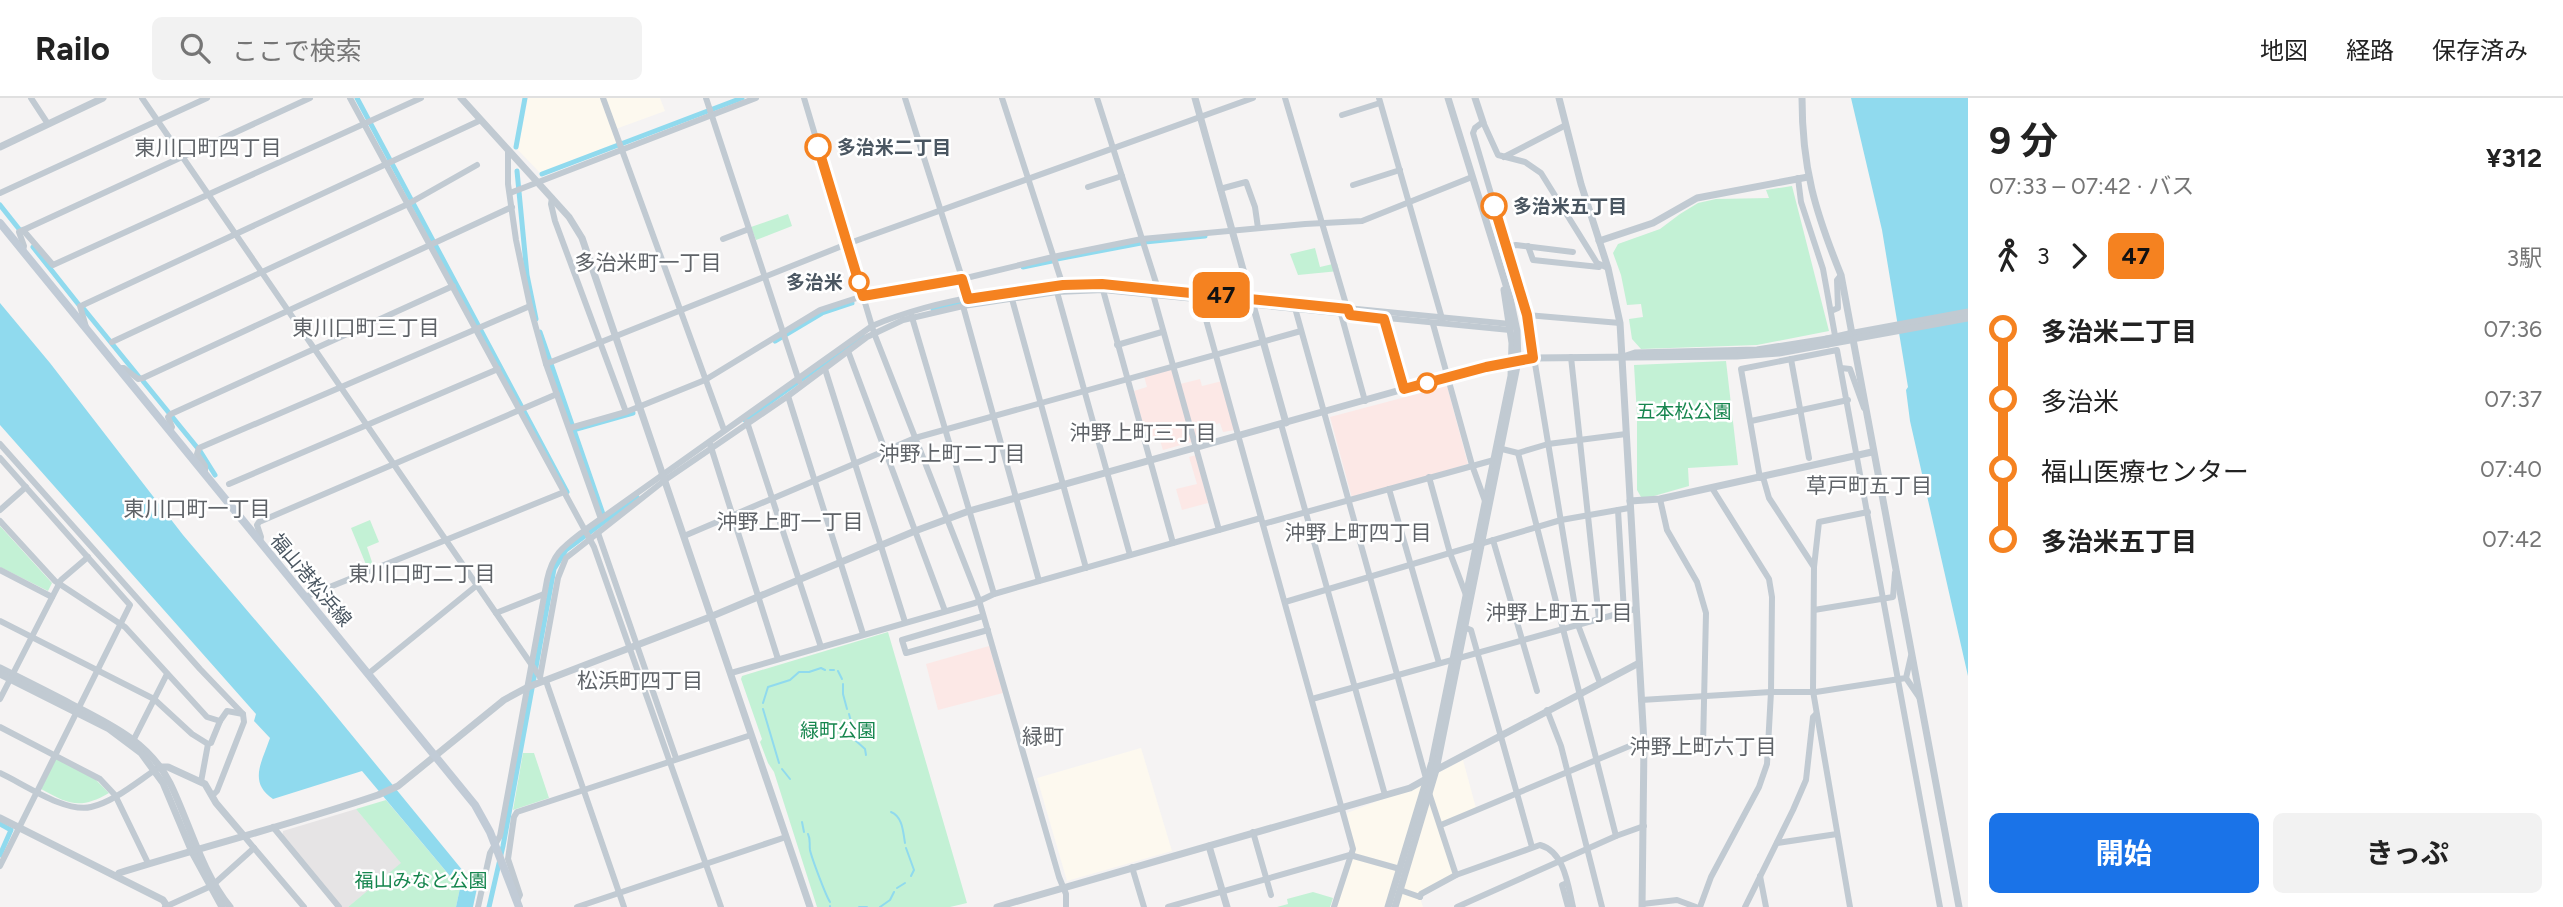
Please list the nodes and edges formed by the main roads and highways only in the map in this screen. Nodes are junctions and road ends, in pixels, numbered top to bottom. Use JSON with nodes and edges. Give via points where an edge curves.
{"nodes":[{"id":1,"x":0,"y":223,"type":"edge"},
{"id":2,"x":518,"y":904,"type":"edge"}],
"edges":[{"from":1,"to":2,"type":"main road","name":"福山港松浜線","via":[[475,804],[491,832]]}]}
